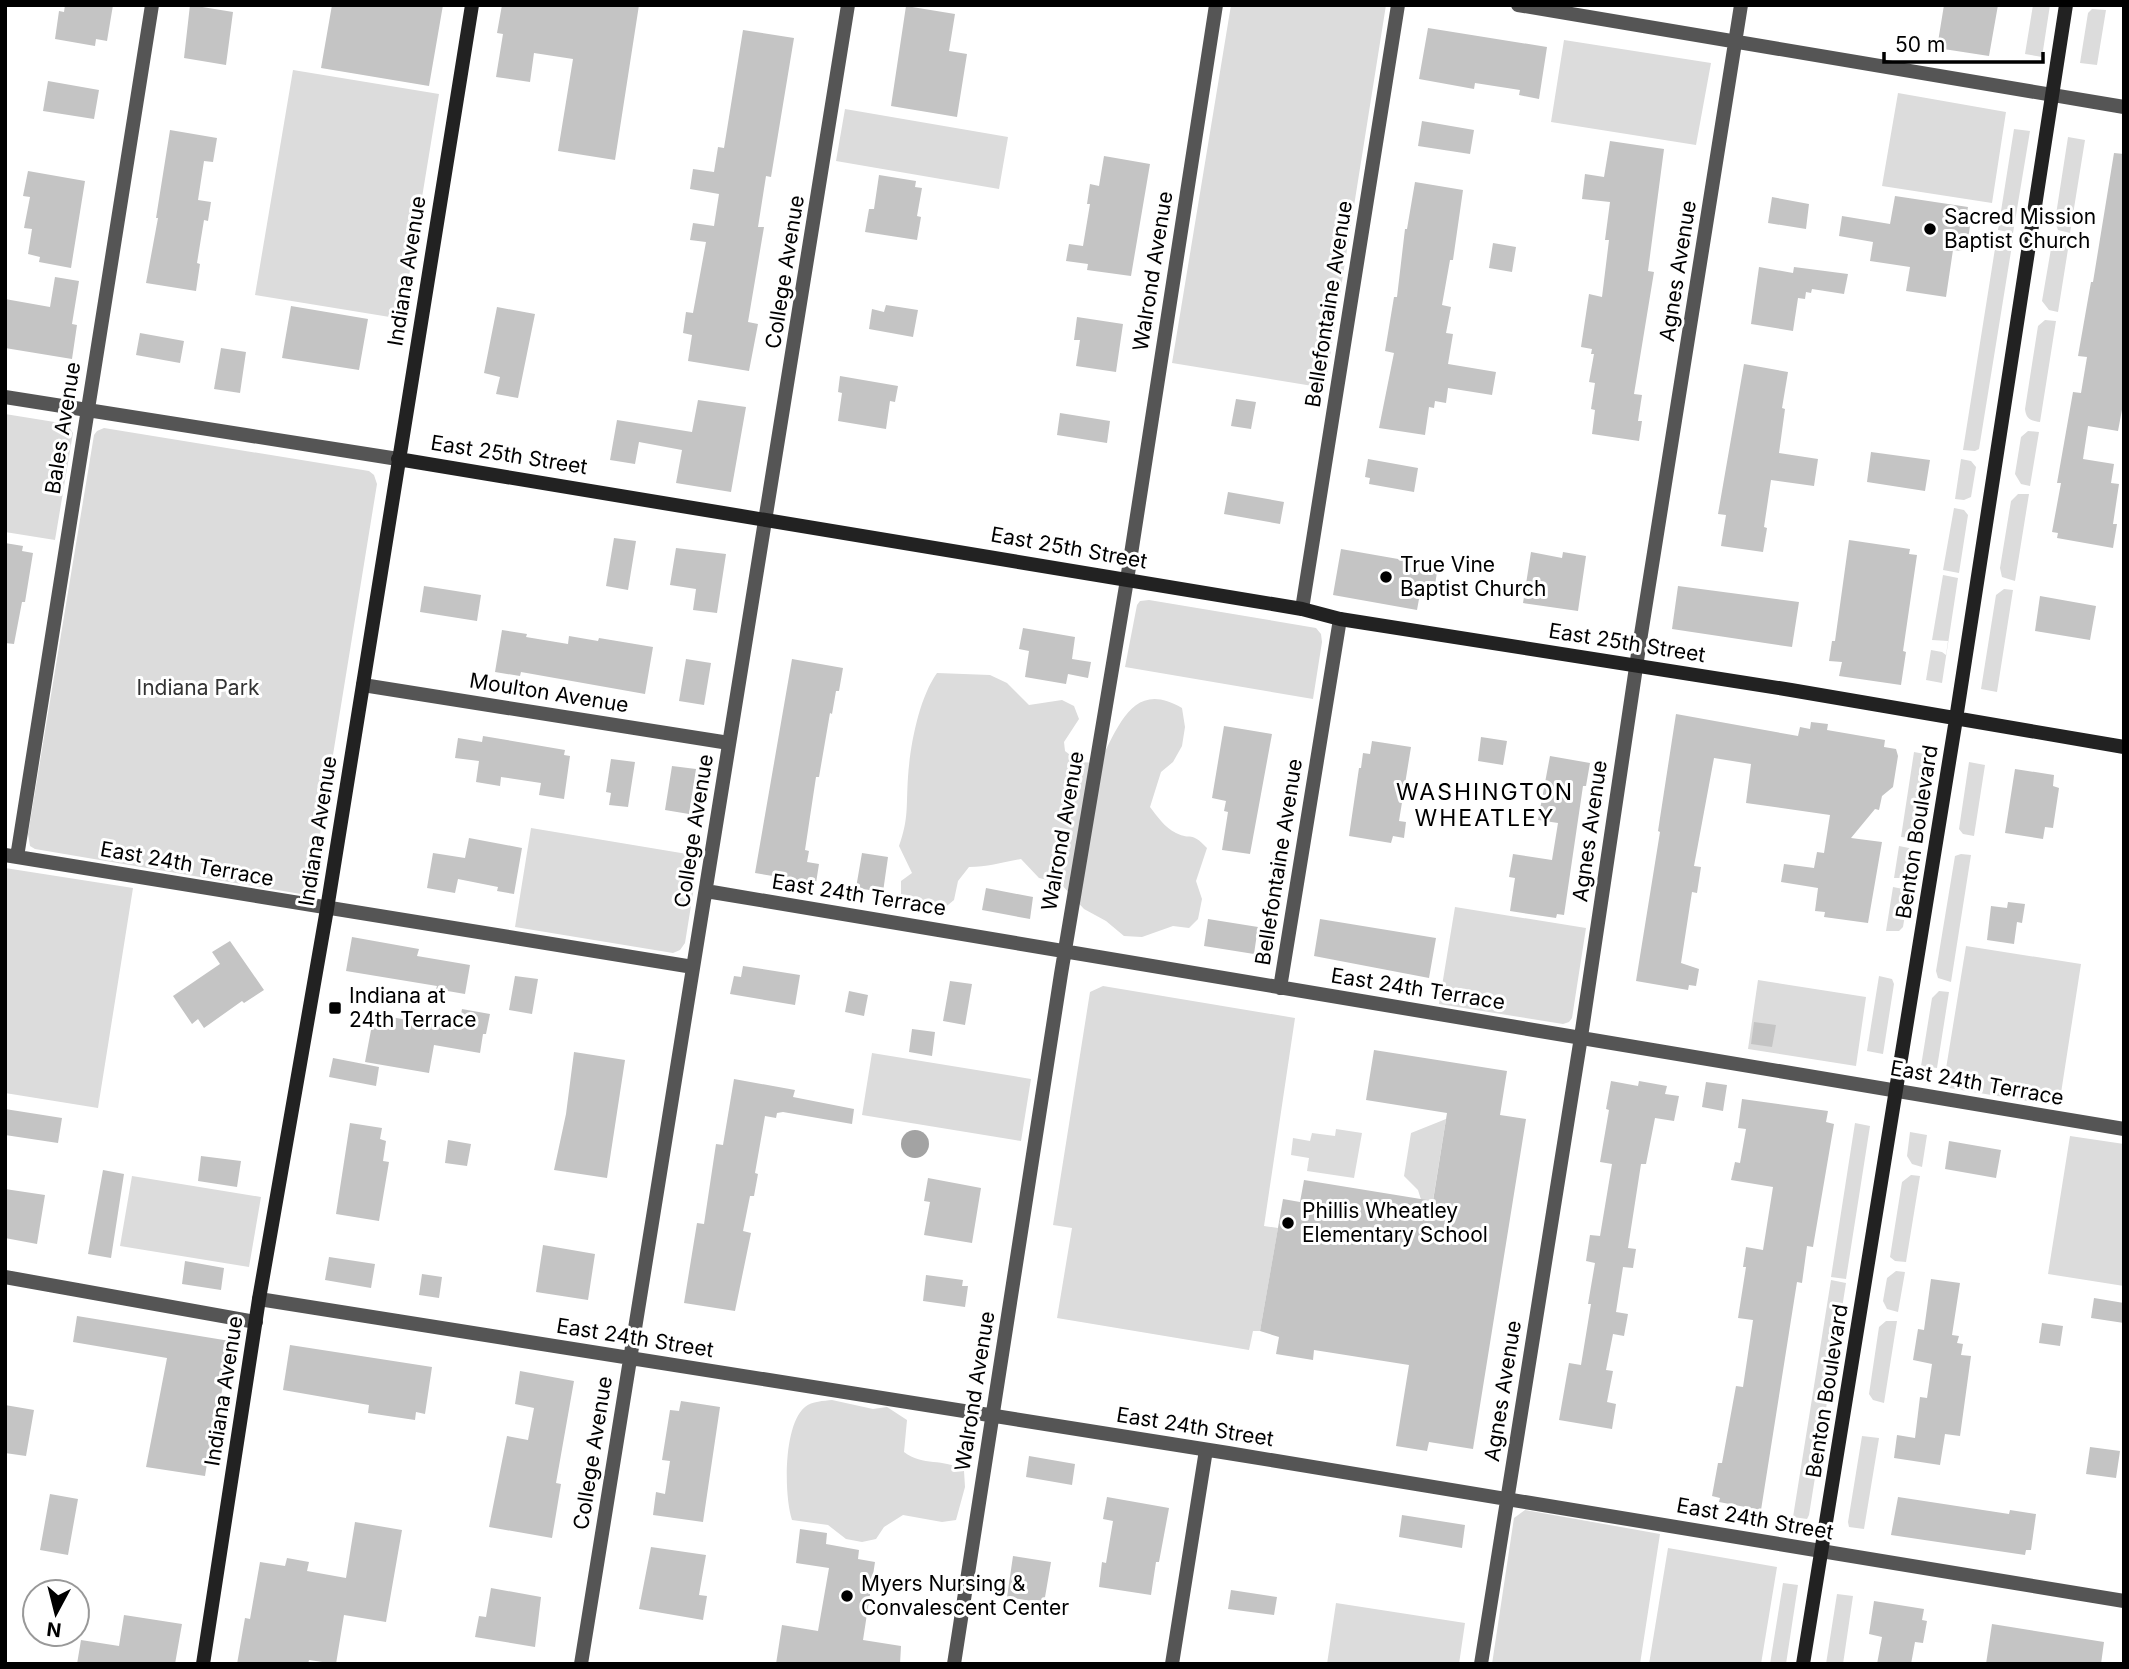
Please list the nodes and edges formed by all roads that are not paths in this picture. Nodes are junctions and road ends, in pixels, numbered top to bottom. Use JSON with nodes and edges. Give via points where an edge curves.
{"nodes":[{"id":1,"x":152,"y":5,"type":"edge"},
{"id":2,"x":472,"y":5,"type":"edge"},
{"id":3,"x":848,"y":5,"type":"edge"},
{"id":4,"x":1216,"y":5,"type":"edge"},
{"id":5,"x":1398,"y":5,"type":"edge"},
{"id":6,"x":1518,"y":5,"type":"edge"},
{"id":7,"x":1741,"y":5,"type":"edge"},
{"id":8,"x":2066,"y":5,"type":"edge"},
{"id":9,"x":1735,"y":42,"type":"junction"},
{"id":10,"x":2051,"y":95,"type":"junction"},
{"id":11,"x":2124,"y":107,"type":"edge"},
{"id":12,"x":5,"y":397,"type":"edge"},
{"id":13,"x":87,"y":409,"type":"junction"},
{"id":14,"x":398,"y":459,"type":"junction"},
{"id":15,"x":766,"y":519,"type":"junction"},
{"id":16,"x":1127,"y":580,"type":"junction"},
{"id":17,"x":1301,"y":609,"type":"junction"},
{"id":18,"x":1340,"y":619,"type":"junction"},
{"id":19,"x":1636,"y":666,"type":"junction"},
{"id":20,"x":363,"y":685,"type":"junction"},
{"id":21,"x":1956,"y":719,"type":"junction"},
{"id":22,"x":729,"y":743,"type":"junction"},
{"id":23,"x":2124,"y":747,"type":"edge"},
{"id":24,"x":11,"y":856,"type":"edge"},
{"id":25,"x":706,"y":891,"type":"junction"},
{"id":26,"x":327,"y":909,"type":"junction"},
{"id":27,"x":1064,"y":951,"type":"junction"},
{"id":28,"x":693,"y":967,"type":"junction"},
{"id":29,"x":1280,"y":988,"type":"junction"},
{"id":30,"x":1581,"y":1037,"type":"junction"},
{"id":31,"x":1896,"y":1091,"type":"junction"},
{"id":32,"x":2124,"y":1129,"type":"edge"},
{"id":33,"x":5,"y":1277,"type":"edge"},
{"id":34,"x":259,"y":1299,"type":"junction"},
{"id":35,"x":256,"y":1322,"type":"junction"},
{"id":36,"x":629,"y":1358,"type":"junction"},
{"id":37,"x":993,"y":1416,"type":"junction"},
{"id":38,"x":1206,"y":1450,"type":"junction"},
{"id":39,"x":1507,"y":1498,"type":"junction"},
{"id":40,"x":1822,"y":1552,"type":"junction"},
{"id":41,"x":2124,"y":1601,"type":"edge"},
{"id":42,"x":202,"y":1664,"type":"edge"},
{"id":43,"x":581,"y":1664,"type":"edge"},
{"id":44,"x":954,"y":1664,"type":"edge"},
{"id":45,"x":1172,"y":1664,"type":"edge"},
{"id":46,"x":1481,"y":1664,"type":"edge"},
{"id":47,"x":1803,"y":1664,"type":"edge"}],
"edges":[{"from":1,"to":13,"type":"street","name":"Bales Avenue"},
{"from":2,"to":14,"type":"street","name":"Indiana Avenue"},
{"from":3,"to":15,"type":"street","name":"College Avenue"},
{"from":4,"to":16,"type":"street","name":"Walrond Avenue"},
{"from":5,"to":17,"type":"street","name":"Bellefontaine Avenue"},
{"from":6,"to":9,"type":"street"},
{"from":7,"to":9,"type":"street","name":"Agnes Avenue"},
{"from":8,"to":10,"type":"street","name":"Benton Boulevard"},
{"from":9,"to":10,"type":"street"},
{"from":9,"to":19,"type":"street","name":"Agnes Avenue"},
{"from":10,"to":11,"type":"street"},
{"from":10,"to":21,"type":"street","name":"Benton Boulevard"},
{"from":12,"to":13,"type":"street","name":"East 25th Street"},
{"from":13,"to":14,"type":"street","name":"East 25th Street"},
{"from":13,"to":24,"type":"street","name":"Bales Avenue"},
{"from":14,"to":15,"type":"street","name":"East 25th Street"},
{"from":14,"to":20,"type":"street","name":"Indiana Avenue"},
{"from":15,"to":16,"type":"street","name":"East 25th Street"},
{"from":15,"to":22,"type":"street","name":"College Avenue"},
{"from":16,"to":17,"type":"street","name":"East 25th Street"},
{"from":16,"to":27,"type":"street","name":"Walrond Avenue"},
{"from":17,"to":18,"type":"street","name":"East 25th Street"},
{"from":18,"to":19,"type":"street","name":"East 25th Street"},
{"from":18,"to":29,"type":"street","name":"Bellefontaine Avenue"},
{"from":19,"to":21,"type":"street","name":"East 25th Street"},
{"from":19,"to":30,"type":"street","name":"Agnes Avenue"},
{"from":20,"to":22,"type":"street","name":"Moulton Avenue"},
{"from":20,"to":26,"type":"street","name":"Indiana Avenue"},
{"from":21,"to":23,"type":"street","name":"East 25th Street"},
{"from":21,"to":31,"type":"street","name":"Benton Boulevard"},
{"from":22,"to":25,"type":"street","name":"College Avenue"},
{"from":24,"to":26,"type":"street","name":"East 24th Terrace"},
{"from":25,"to":27,"type":"street","name":"East 24th Terrace"},
{"from":25,"to":28,"type":"street","name":"College Avenue"},
{"from":26,"to":28,"type":"street","name":"East 24th Terrace"},
{"from":26,"to":34,"type":"street","name":"Indiana Avenue"},
{"from":27,"to":29,"type":"street","name":"East 24th Terrace"},
{"from":27,"to":37,"type":"street","name":"Walrond Avenue"},
{"from":28,"to":36,"type":"street","name":"College Avenue"},
{"from":29,"to":30,"type":"street","name":"East 24th Terrace"},
{"from":30,"to":31,"type":"street","name":"East 24th Terrace"},
{"from":30,"to":39,"type":"street","name":"Agnes Avenue"},
{"from":31,"to":32,"type":"street","name":"East 24th Terrace"},
{"from":31,"to":40,"type":"street","name":"Benton Boulevard"},
{"from":33,"to":35,"type":"street"},
{"from":34,"to":35,"type":"street","name":"Indiana Avenue"},
{"from":34,"to":36,"type":"street","name":"East 24th Street"},
{"from":35,"to":42,"type":"street","name":"Indiana Avenue"},
{"from":36,"to":37,"type":"street","name":"East 24th Street"},
{"from":36,"to":43,"type":"street","name":"College Avenue"},
{"from":37,"to":38,"type":"street","name":"East 24th Street"},
{"from":37,"to":44,"type":"street","name":"Walrond Avenue"},
{"from":38,"to":39,"type":"street","name":"East 24th Street"},
{"from":38,"to":45,"type":"street"},
{"from":39,"to":40,"type":"street","name":"East 24th Street"},
{"from":39,"to":46,"type":"street","name":"Agnes Avenue"},
{"from":40,"to":41,"type":"street","name":"East 24th Street"},
{"from":40,"to":47,"type":"street","name":"Benton Boulevard"}]}
